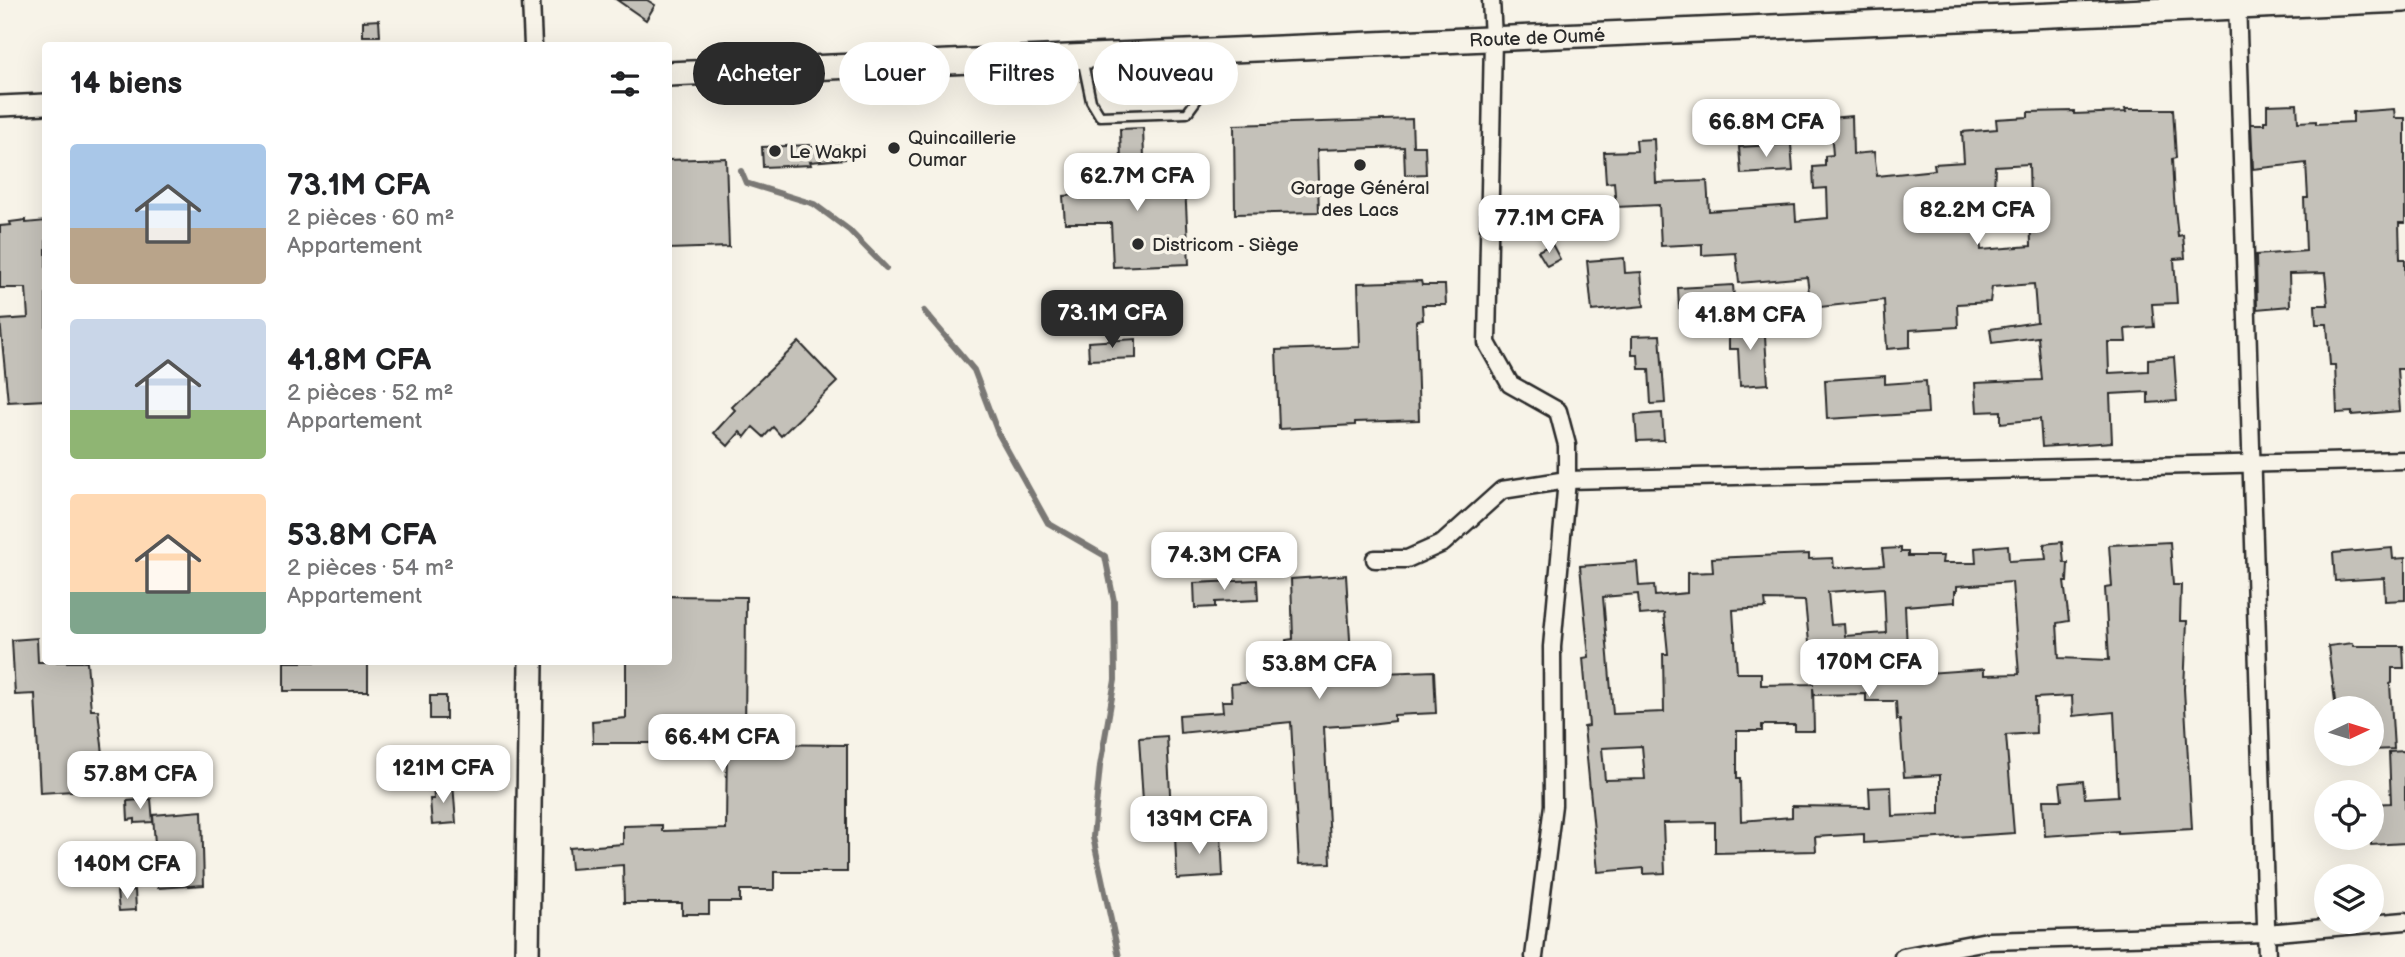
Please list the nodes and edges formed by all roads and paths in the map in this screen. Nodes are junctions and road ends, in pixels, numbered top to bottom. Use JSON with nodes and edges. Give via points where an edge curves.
{"nodes":[{"id":1,"x":531,"y":0,"type":"edge"},
{"id":2,"x":1491,"y":0,"type":"edge"},
{"id":3,"x":2404,"y":0,"type":"edge"},
{"id":4,"x":2237,"y":3,"type":"edge"},
{"id":5,"x":1493,"y":38,"type":"junction"},
{"id":6,"x":533,"y":42,"type":"edge"},
{"id":7,"x":1238,"y":49,"type":"edge"},
{"id":8,"x":1081,"y":55,"type":"junction"},
{"id":9,"x":1093,"y":55,"type":"edge"},
{"id":10,"x":672,"y":74,"type":"edge"},
{"id":11,"x":42,"y":104,"type":"edge"},
{"id":12,"x":1093,"y":104,"type":"edge"},
{"id":13,"x":1093,"y":105,"type":"edge"},
{"id":14,"x":1193,"y":105,"type":"edge"},
{"id":15,"x":0,"y":106,"type":"edge"},
{"id":16,"x":2405,"y":460,"type":"edge"},
{"id":17,"x":2250,"y":464,"type":"junction"},
{"id":18,"x":1567,"y":480,"type":"junction"},
{"id":19,"x":1375,"y":559,"type":"dead end"},
{"id":20,"x":531,"y":665,"type":"edge"},
{"id":21,"x":2405,"y":921,"type":"edge"},
{"id":22,"x":2266,"y":933,"type":"junction"},
{"id":23,"x":527,"y":957,"type":"edge"},
{"id":24,"x":1534,"y":957,"type":"edge"},
{"id":25,"x":1903,"y":957,"type":"edge"},
{"id":26,"x":2267,"y":957,"type":"edge"}],
"edges":[{"from":1,"to":6,"type":"street"},
{"from":2,"to":5,"type":"street"},
{"from":3,"to":4,"type":"main road","name":"Route de Oumé"},
{"from":4,"to":5,"type":"main road","name":"Route de Oumé"},
{"from":4,"to":17,"type":"street"},
{"from":5,"to":7,"type":"main road","name":"Route de Oumé"},
{"from":5,"to":18,"type":"street","via":[[1487,343],[1510,384],[1558,411],[1567,445]]},
{"from":8,"to":9,"type":"main road","name":"Route de Oumé"},
{"from":8,"to":10,"type":"main road","name":"Route de Oumé"},
{"from":8,"to":12,"type":"lane"},
{"from":11,"to":15,"type":"street"},
{"from":13,"to":14,"type":"lane","via":[[1100,116],[1188,113]]},
{"from":16,"to":17,"type":"street"},
{"from":17,"to":18,"type":"street"},
{"from":17,"to":22,"type":"street"},
{"from":18,"to":19,"type":"street","via":[[1502,489],[1443,543],[1407,559]]},
{"from":18,"to":24,"type":"street","via":[[1552,647],[1553,804]]},
{"from":20,"to":23,"type":"main road"},
{"from":21,"to":22,"type":"street"},
{"from":22,"to":25,"type":"street","via":[[1987,941]]},
{"from":22,"to":26,"type":"street"}]}
